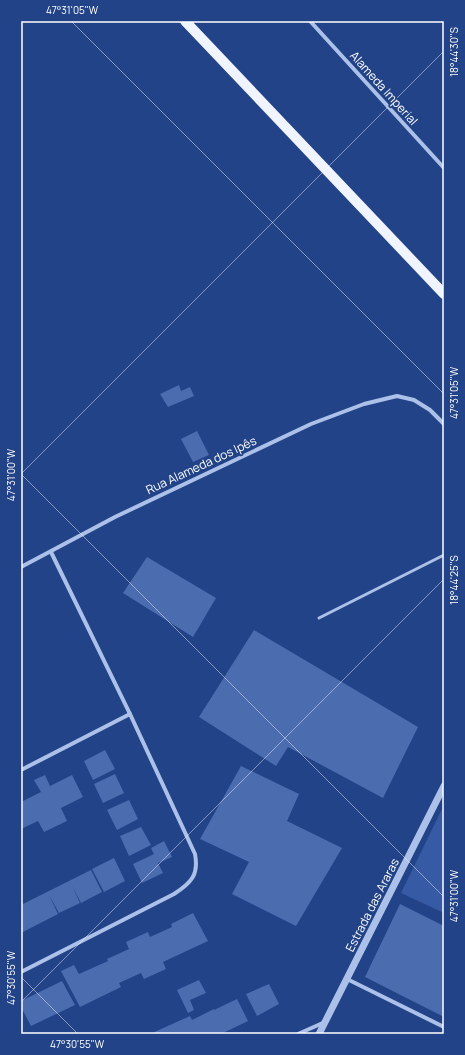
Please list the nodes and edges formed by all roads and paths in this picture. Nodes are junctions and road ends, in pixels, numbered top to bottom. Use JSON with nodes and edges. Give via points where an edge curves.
{"nodes":[{"id":1,"x":185,"y":21,"type":"edge"},
{"id":2,"x":310,"y":21,"type":"edge"},
{"id":3,"x":444,"y":168,"type":"edge"},
{"id":4,"x":444,"y":294,"type":"edge"},
{"id":5,"x":444,"y":424,"type":"edge"},
{"id":6,"x":51,"y":552,"type":"junction"},
{"id":7,"x":444,"y":555,"type":"edge"},
{"id":8,"x":21,"y":567,"type":"edge"},
{"id":9,"x":319,"y":618,"type":"dead end"},
{"id":10,"x":130,"y":714,"type":"junction"},
{"id":11,"x":21,"y":770,"type":"edge"},
{"id":12,"x":444,"y":786,"type":"edge"},
{"id":13,"x":21,"y":972,"type":"edge"},
{"id":14,"x":347,"y":979,"type":"junction"},
{"id":15,"x":325,"y":1022,"type":"junction"},
{"id":16,"x":444,"y":1027,"type":"edge"},
{"id":17,"x":298,"y":1034,"type":"edge"},
{"id":18,"x":319,"y":1034,"type":"edge"}],
"edges":[{"from":1,"to":4,"type":"main road"},
{"from":2,"to":3,"type":"street","name":"Alameda Imperial"},
{"from":5,"to":6,"type":"street","name":"Rua Alameda dos Ipês","via":[[430,410],[414,400],[397,396],[364,404],[311,424],[115,517]]},
{"from":6,"to":8,"type":"street","name":"Rua Alameda dos Ipês"},
{"from":6,"to":10,"type":"street"},
{"from":7,"to":9,"type":"lane"},
{"from":10,"to":11,"type":"street"},
{"from":10,"to":13,"type":"street","via":[[195,854],[195,875],[174,894]]},
{"from":12,"to":14,"type":"street","name":"Estrada das Araras"},
{"from":14,"to":15,"type":"street","name":"Estrada das Araras"},
{"from":14,"to":16,"type":"street"},
{"from":15,"to":17,"type":"street"},
{"from":15,"to":18,"type":"street","name":"Estrada das Araras"}]}
